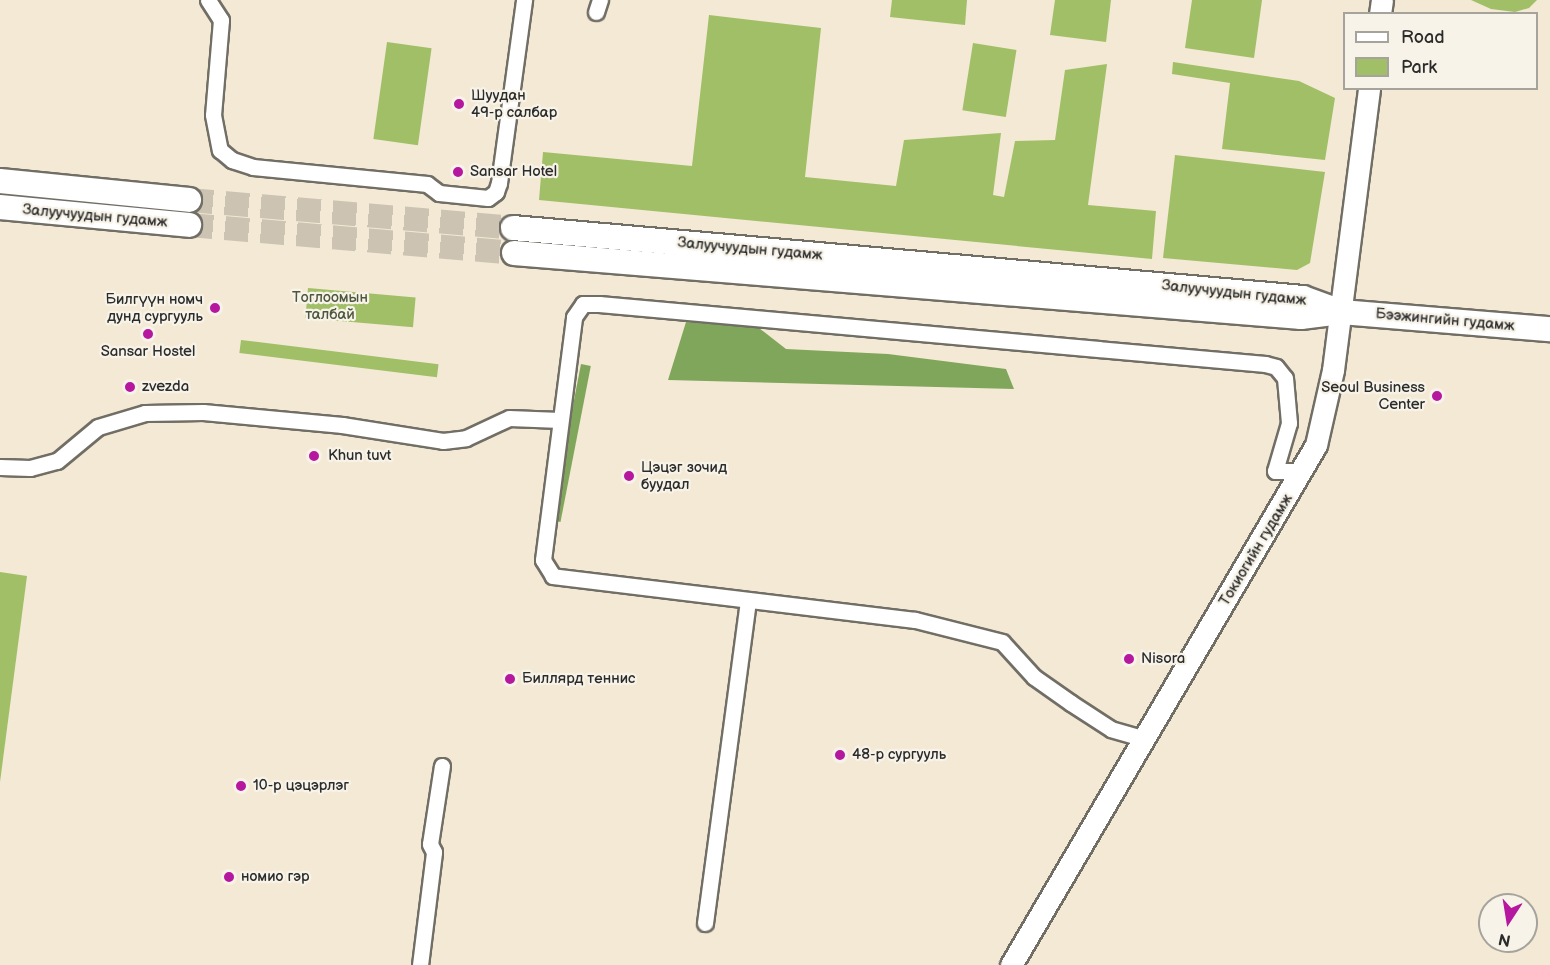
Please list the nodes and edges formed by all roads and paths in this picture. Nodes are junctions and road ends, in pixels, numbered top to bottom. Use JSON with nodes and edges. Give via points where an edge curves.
{"nodes":[{"id":1,"x":208,"y":0,"type":"edge"},
{"id":2,"x":524,"y":0,"type":"edge"},
{"id":3,"x":1369,"y":90,"type":"edge"},
{"id":4,"x":0,"y":181,"type":"edge"},
{"id":5,"x":189,"y":200,"type":"tunnel mouth"},
{"id":6,"x":0,"y":207,"type":"edge"},
{"id":7,"x":189,"y":225,"type":"tunnel mouth"},
{"id":8,"x":513,"y":228,"type":"tunnel mouth"},
{"id":9,"x":513,"y":253,"type":"tunnel mouth"},
{"id":10,"x":1341,"y":312,"type":"junction"},
{"id":11,"x":1550,"y":329,"type":"edge"},
{"id":12,"x":560,"y":420,"type":"junction"},
{"id":13,"x":0,"y":467,"type":"edge"},
{"id":14,"x":1303,"y":471,"type":"junction"},
{"id":15,"x":748,"y":602,"type":"junction"},
{"id":16,"x":1142,"y":738,"type":"junction"},
{"id":17,"x":442,"y":766,"type":"dead end"},
{"id":18,"x":705,"y":923,"type":"dead end"},
{"id":19,"x":420,"y":965,"type":"edge"},
{"id":20,"x":1011,"y":965,"type":"edge"}],
"edges":[{"from":1,"to":2,"type":"street","via":[[221,20],[213,115],[220,150],[232,160],[254,167],[427,184],[439,193],[488,198],[499,183]]},
{"from":3,"to":10,"type":"main road","name":"Токиогийн гудамж"},
{"from":4,"to":5,"type":"main road","name":"Залуучуудын гудамж"},
{"from":6,"to":7,"type":"main road","name":"Залуучуудын гудамж"},
{"from":8,"to":10,"type":"main road","name":"Залуучуудын гудамж","via":[[1303,298]]},
{"from":9,"to":10,"type":"main road","name":"Залуучуудын гудамж","via":[[1301,317]]},
{"from":10,"to":11,"type":"main road","name":"Бээжингийн гудамж"},
{"from":10,"to":14,"type":"main road","name":"Токиогийн гудамж","via":[[1324,423]]},
{"from":12,"to":13,"type":"street","via":[[509,418],[466,438],[443,441],[342,424],[202,412],[145,413],[98,427],[57,461],[30,468]]},
{"from":12,"to":14,"type":"street","via":[[574,317],[583,304],[599,304],[1264,364],[1276,367],[1285,378],[1289,423],[1275,471]]},
{"from":12,"to":15,"type":"street","via":[[543,560],[548,572],[559,579]]},
{"from":14,"to":16,"type":"main road","name":"Токиогийн гудамж"},
{"from":15,"to":16,"type":"street","via":[[915,620],[1002,642],[1034,677],[1071,703],[1111,729]]},
{"from":15,"to":18,"type":"street"},
{"from":16,"to":20,"type":"main road","name":"Токиогийн гудамж"},
{"from":17,"to":19,"type":"street","via":[[430,844],[434,852]]}]}
